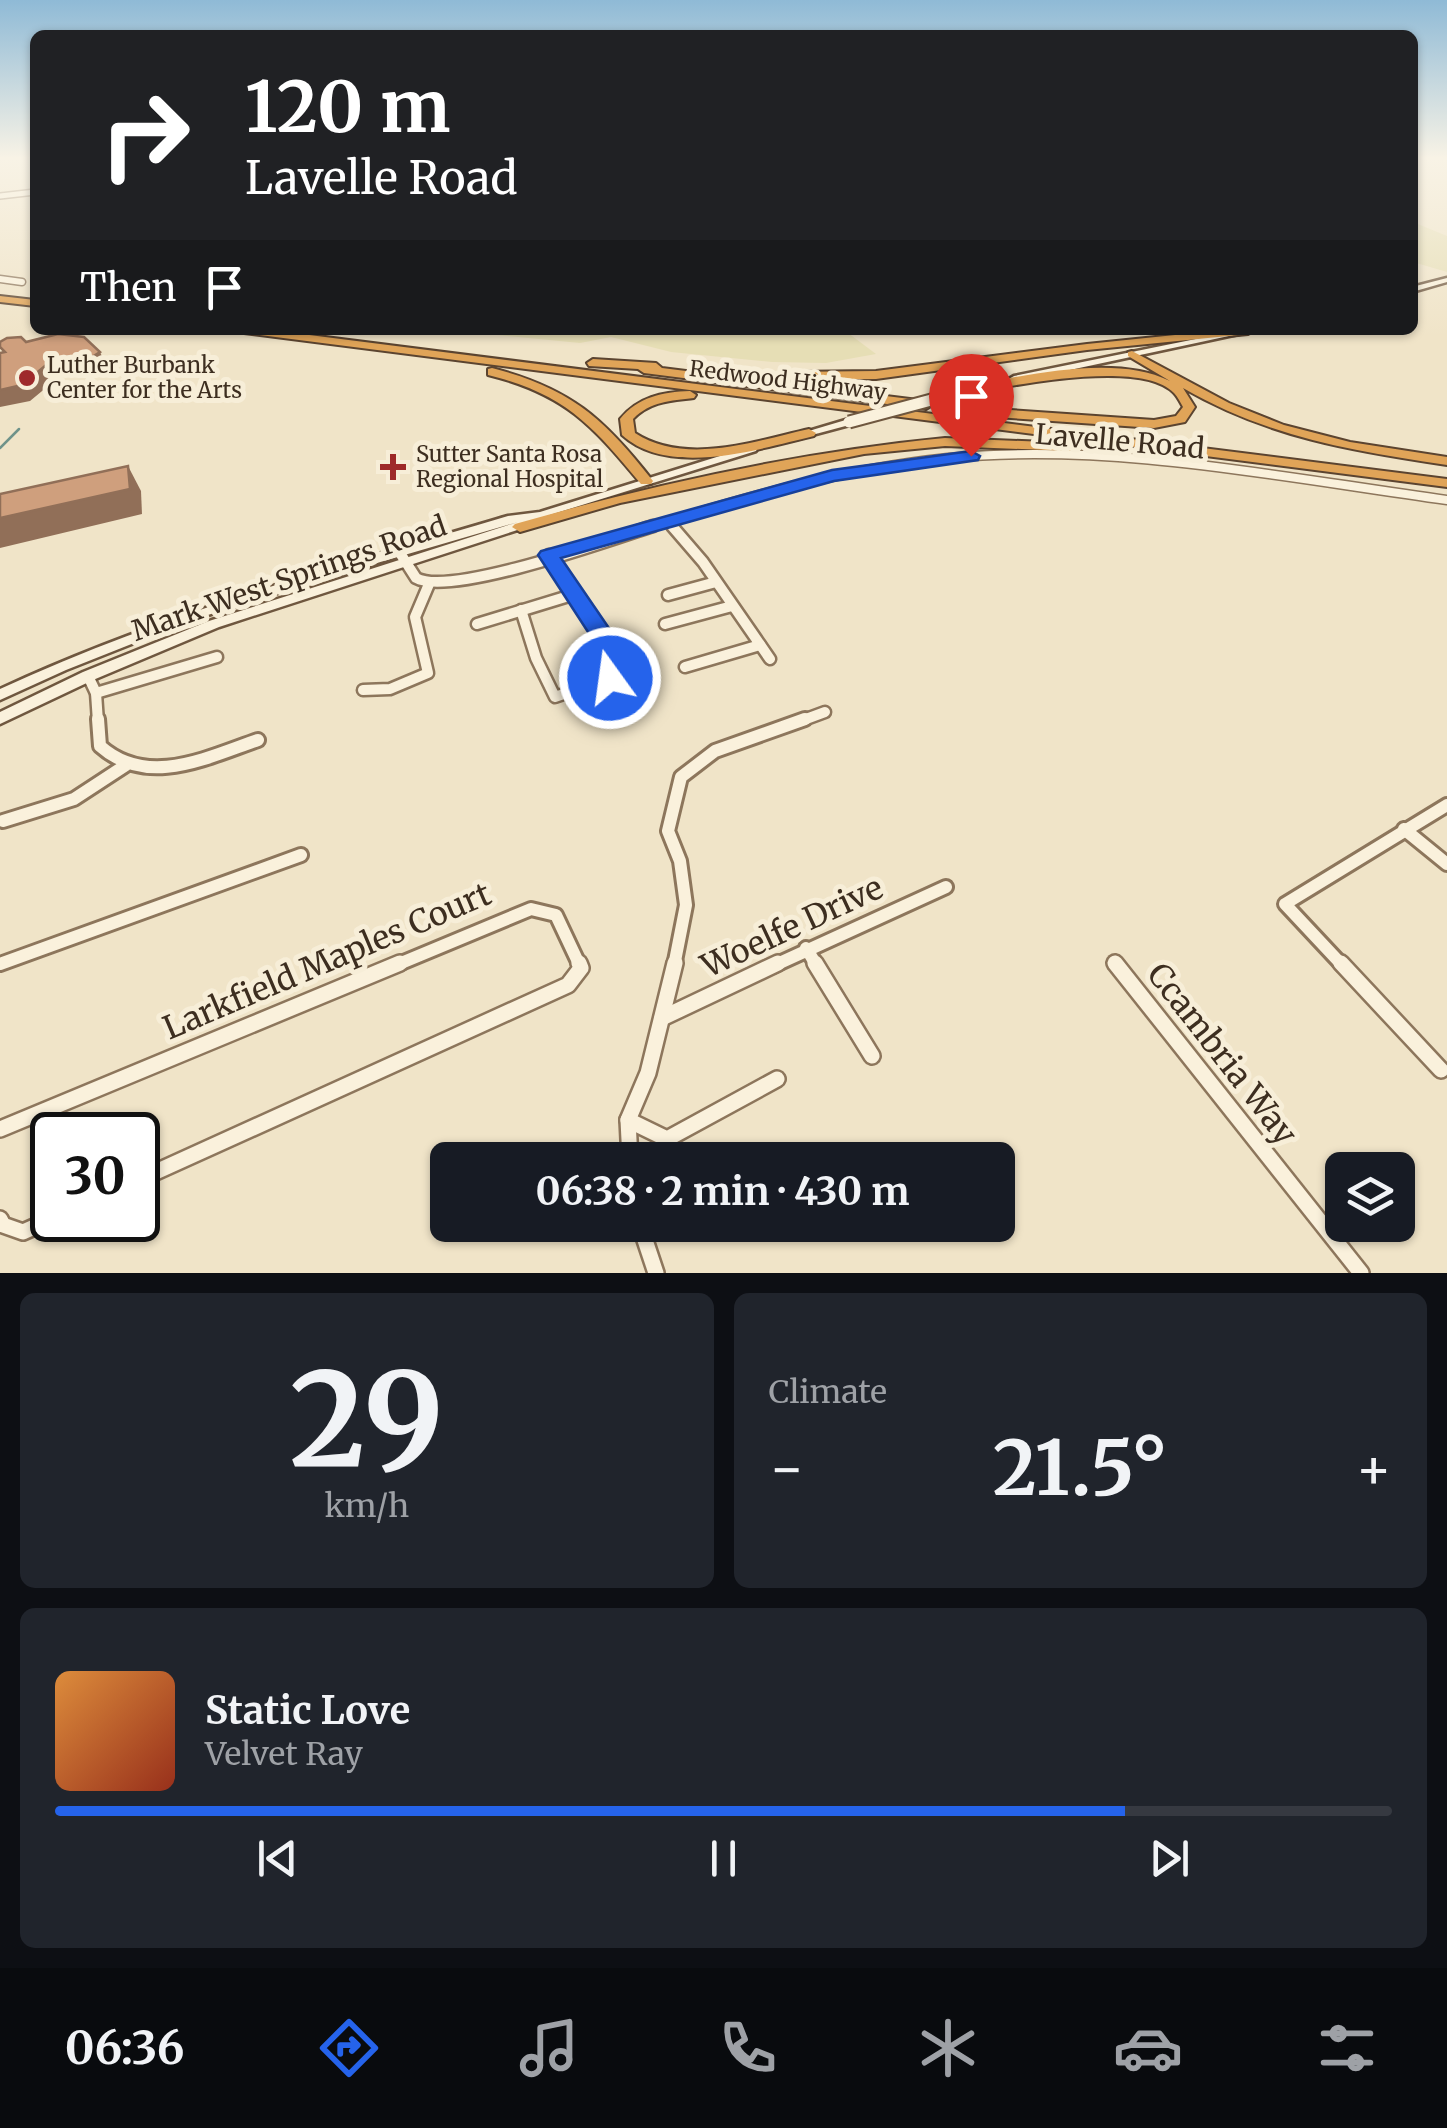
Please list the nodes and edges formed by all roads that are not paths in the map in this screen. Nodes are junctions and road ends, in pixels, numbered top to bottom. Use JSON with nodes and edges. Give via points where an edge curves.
{"nodes":[{"id":1,"x":0,"y":279,"type":"edge"},
{"id":2,"x":1447,"y":280,"type":"edge"},
{"id":3,"x":22,"y":282,"type":"dead end"},
{"id":4,"x":1418,"y":288,"type":"edge"},
{"id":5,"x":0,"y":289,"type":"edge"},
{"id":6,"x":30,"y":292,"type":"edge"},
{"id":7,"x":0,"y":299,"type":"edge"},
{"id":8,"x":30,"y":303,"type":"edge"},
{"id":9,"x":283,"y":335,"type":"edge"},
{"id":10,"x":372,"y":335,"type":"edge"},
{"id":11,"x":1207,"y":335,"type":"edge"},
{"id":12,"x":1230,"y":335,"type":"edge"},
{"id":13,"x":314,"y":339,"type":"junction"},
{"id":14,"x":1132,"y":354,"type":"junction"},
{"id":15,"x":592,"y":362,"type":"junction"},
{"id":16,"x":972,"y":389,"type":"junction"},
{"id":17,"x":837,"y":406,"type":"junction"},
{"id":18,"x":967,"y":411,"type":"junction"},
{"id":19,"x":809,"y":433,"type":"junction"},
{"id":20,"x":1447,"y":461,"type":"edge"},
{"id":21,"x":1313,"y":467,"type":"junction"},
{"id":22,"x":1447,"y":472,"type":"edge"},
{"id":23,"x":646,"y":481,"type":"junction"},
{"id":24,"x":1447,"y":482,"type":"edge"},
{"id":25,"x":1447,"y":500,"type":"edge"},
{"id":26,"x":541,"y":515,"type":"junction"},
{"id":27,"x":668,"y":522,"type":"junction"},
{"id":28,"x":520,"y":528,"type":"junction"},
{"id":29,"x":549,"y":555,"type":"junction"},
{"id":30,"x":402,"y":559,"type":"junction"},
{"id":31,"x":716,"y":582,"type":"junction"},
{"id":32,"x":429,"y":584,"type":"junction"},
{"id":33,"x":572,"y":594,"type":"junction"},
{"id":34,"x":668,"y":594,"type":"dead end"},
{"id":35,"x":732,"y":606,"type":"junction"},
{"id":36,"x":521,"y":610,"type":"junction"},
{"id":37,"x":477,"y":624,"type":"dead end"},
{"id":38,"x":665,"y":624,"type":"dead end"},
{"id":39,"x":760,"y":645,"type":"junction"},
{"id":40,"x":217,"y":657,"type":"dead end"},
{"id":41,"x":770,"y":659,"type":"dead end"},
{"id":42,"x":685,"y":667,"type":"dead end"},
{"id":43,"x":88,"y":676,"type":"junction"},
{"id":44,"x":363,"y":690,"type":"dead end"},
{"id":45,"x":96,"y":693,"type":"junction"},
{"id":46,"x":0,"y":695,"type":"edge"},
{"id":47,"x":825,"y":712,"type":"dead end"},
{"id":48,"x":0,"y":718,"type":"edge"},
{"id":49,"x":258,"y":740,"type":"dead end"},
{"id":50,"x":126,"y":766,"type":"junction"},
{"id":51,"x":1447,"y":805,"type":"edge"},
{"id":52,"x":3,"y":822,"type":"dead end"},
{"id":53,"x":1404,"y":828,"type":"junction"},
{"id":54,"x":300,"y":855,"type":"dead end"},
{"id":55,"x":1447,"y":864,"type":"edge"},
{"id":56,"x":946,"y":887,"type":"dead end"},
{"id":57,"x":806,"y":948,"type":"junction"},
{"id":58,"x":1115,"y":963,"type":"dead end"},
{"id":59,"x":0,"y":964,"type":"edge"},
{"id":60,"x":662,"y":1018,"type":"junction"},
{"id":61,"x":872,"y":1056,"type":"dead end"},
{"id":62,"x":1442,"y":1070,"type":"dead end"},
{"id":63,"x":778,"y":1078,"type":"dead end"},
{"id":64,"x":41,"y":1112,"type":"edge"},
{"id":65,"x":30,"y":1117,"type":"edge"},
{"id":66,"x":628,"y":1120,"type":"junction"},
{"id":67,"x":0,"y":1129,"type":"edge"},
{"id":68,"x":629,"y":1142,"type":"edge"},
{"id":69,"x":160,"y":1170,"type":"edge"},
{"id":70,"x":0,"y":1219,"type":"edge"},
{"id":71,"x":30,"y":1229,"type":"edge"},
{"id":72,"x":646,"y":1242,"type":"edge"},
{"id":73,"x":656,"y":1273,"type":"edge"},
{"id":74,"x":1360,"y":1273,"type":"edge"}],
"edges":[{"from":1,"to":3,"type":"street"},
{"from":2,"to":4,"type":"main road"},
{"from":5,"to":6,"type":"highway"},
{"from":7,"to":8,"type":"highway"},
{"from":9,"to":13,"type":"highway","name":"Redwood Highway"},
{"from":10,"to":15,"type":"highway","name":"Redwood Highway"},
{"from":11,"to":15,"type":"highway","via":[[860,376]]},
{"from":12,"to":14,"type":"main road","name":"Mark West Springs Road"},
{"from":13,"to":17,"type":"highway","name":"Redwood Highway"},
{"from":13,"to":23,"type":"highway","via":[[542,386],[586,412]]},
{"from":14,"to":16,"type":"main road","name":"Mark West Springs Road"},
{"from":14,"to":20,"type":"highway","via":[[1287,432]]},
{"from":15,"to":18,"type":"highway","name":"Redwood Highway"},
{"from":16,"to":18,"type":"highway","via":[[1060,374],[1128,374],[1172,386],[1189,408],[1180,418],[1154,424]]},
{"from":16,"to":19,"type":"main road","name":"Mark West Springs Road","bridge":true},
{"from":17,"to":19,"type":"highway","via":[[674,396],[638,407],[625,426],[640,444],[677,454]]},
{"from":17,"to":21,"type":"highway","name":"Redwood Highway"},
{"from":18,"to":22,"type":"highway","name":"Redwood Highway"},
{"from":19,"to":23,"type":"main road","name":"Mark West Springs Road"},
{"from":21,"to":24,"type":"highway","name":"Redwood Highway"},
{"from":21,"to":28,"type":"highway","via":[[1015,443],[916,444],[618,499]]},
{"from":23,"to":26,"type":"main road","name":"Mark West Springs Road"},
{"from":25,"to":27,"type":"street","name":"Lavelle Road","via":[[1138,462],[998,456],[843,473]]},
{"from":26,"to":28,"type":"main road","name":"Mark West Springs Road"},
{"from":26,"to":30,"type":"main road","name":"Mark West Springs Road"},
{"from":27,"to":29,"type":"street","name":"Lavelle Road"},
{"from":27,"to":31,"type":"street"},
{"from":28,"to":30,"type":"main road","name":"Mark West Springs Road"},
{"from":29,"to":32,"type":"street","name":"Lavelle Road"},
{"from":29,"to":33,"type":"street"},
{"from":30,"to":32,"type":"street","via":[[410,576]]},
{"from":30,"to":43,"type":"main road","name":"Mark West Springs Road"},
{"from":30,"to":46,"type":"main road","name":"Mark West Springs Road","via":[[159,628]]},
{"from":31,"to":34,"type":"street"},
{"from":31,"to":35,"type":"street"},
{"from":32,"to":44,"type":"street","via":[[415,617],[428,674],[390,689]]},
{"from":33,"to":36,"type":"street"},
{"from":33,"to":36,"type":"street","via":[[602,634],[610,678],[555,697]]},
{"from":35,"to":38,"type":"street"},
{"from":35,"to":39,"type":"street"},
{"from":36,"to":37,"type":"street"},
{"from":39,"to":41,"type":"street"},
{"from":39,"to":42,"type":"street"},
{"from":40,"to":45,"type":"street"},
{"from":43,"to":45,"type":"street"},
{"from":43,"to":48,"type":"main road","name":"Mark West Springs Road"},
{"from":45,"to":50,"type":"street","via":[[100,746]]},
{"from":47,"to":60,"type":"street","via":[[715,751],[681,777],[668,831],[686,905]]},
{"from":49,"to":50,"type":"street","via":[[173,766]]},
{"from":50,"to":52,"type":"street","via":[[74,799]]},
{"from":51,"to":53,"type":"street"},
{"from":53,"to":55,"type":"street"},
{"from":53,"to":62,"type":"street","via":[[1285,904]]},
{"from":54,"to":59,"type":"street"},
{"from":56,"to":57,"type":"street","name":"Woelfe Drive"},
{"from":57,"to":60,"type":"street","name":"Woelfe Drive"},
{"from":57,"to":61,"type":"street"},
{"from":58,"to":74,"type":"street","name":"Ccambria Way"},
{"from":60,"to":66,"type":"street"},
{"from":63,"to":66,"type":"street","via":[[667,1139]]},
{"from":64,"to":69,"type":"street","name":"Larkfield Maples Court","via":[[532,909],[556,915],[581,968],[568,985]]},
{"from":65,"to":67,"type":"street","name":"Larkfield Maples Court"},
{"from":66,"to":68,"type":"street"},
{"from":70,"to":71,"type":"street","via":[[23,1232]]},
{"from":72,"to":73,"type":"street"}]}
